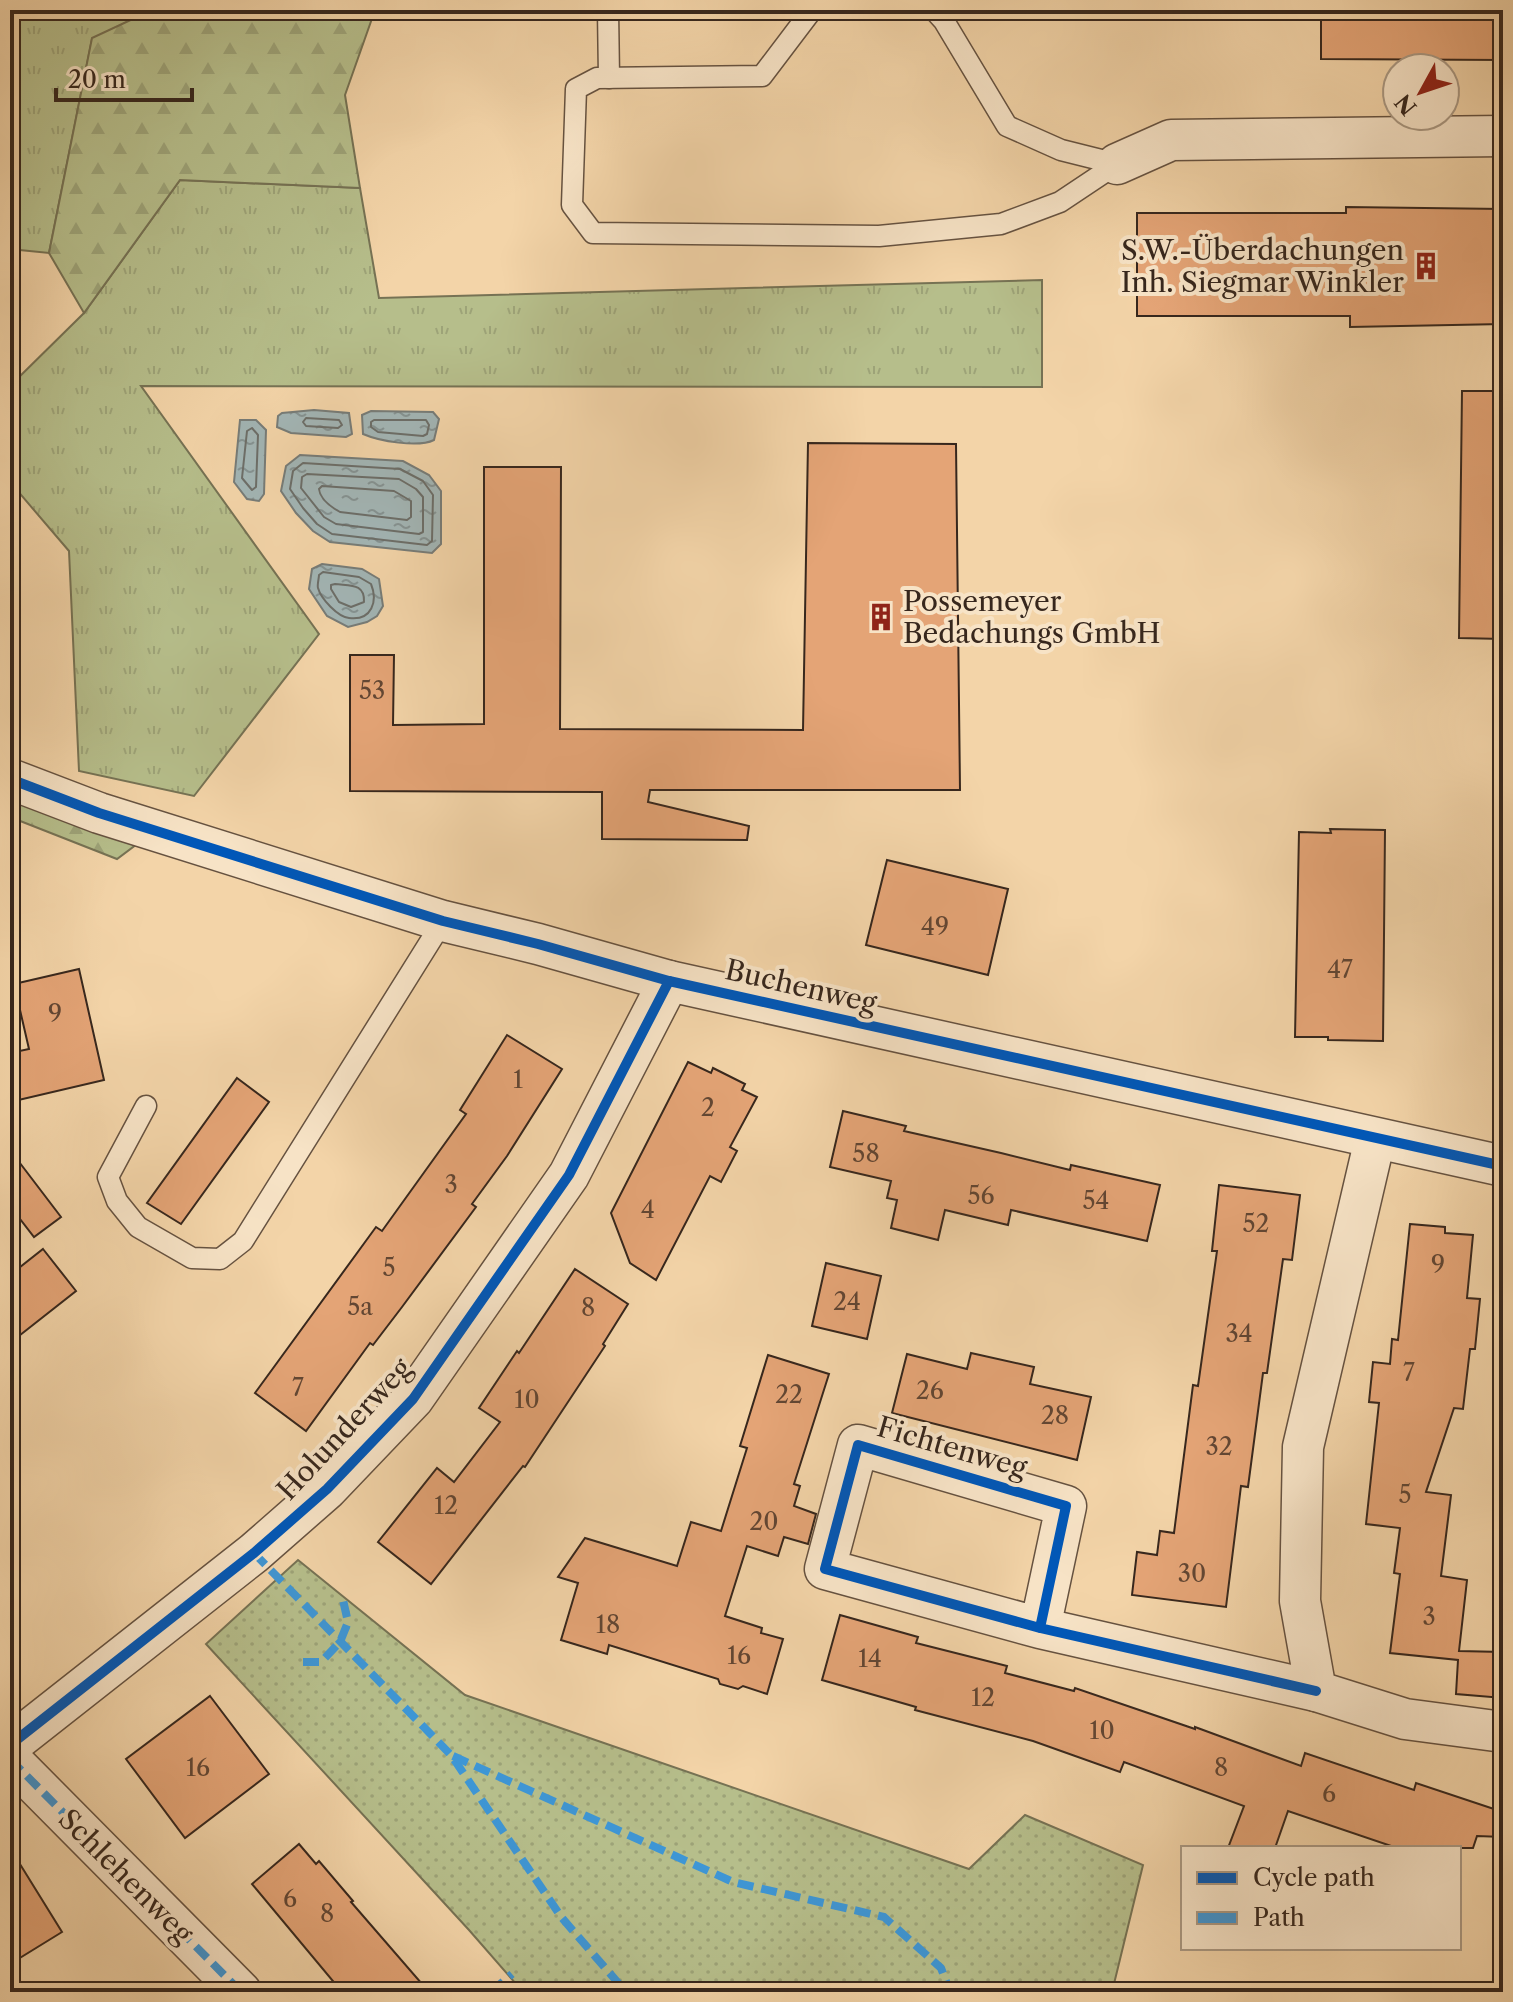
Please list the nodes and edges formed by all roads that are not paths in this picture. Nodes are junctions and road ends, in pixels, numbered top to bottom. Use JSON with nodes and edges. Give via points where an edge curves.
{"nodes":[{"id":1,"x":608,"y":10,"type":"edge"},
{"id":2,"x":812,"y":10,"type":"edge"},
{"id":3,"x":934,"y":10,"type":"edge"},
{"id":4,"x":609,"y":78,"type":"junction"},
{"id":5,"x":1503,"y":136,"type":"edge"},
{"id":6,"x":1117,"y":164,"type":"junction"},
{"id":7,"x":10,"y":779,"type":"edge"},
{"id":8,"x":443,"y":921,"type":"junction"},
{"id":9,"x":669,"y":981,"type":"junction"},
{"id":10,"x":146,"y":1106,"type":"dead end"},
{"id":11,"x":1375,"y":1139,"type":"junction"},
{"id":12,"x":1503,"y":1166,"type":"edge"},
{"id":13,"x":1040,"y":1628,"type":"junction"},
{"id":14,"x":1316,"y":1691,"type":"junction"},
{"id":15,"x":1503,"y":1732,"type":"edge"},
{"id":16,"x":10,"y":1745,"type":"edge"},
{"id":17,"x":10,"y":1759,"type":"edge"},
{"id":18,"x":241,"y":1992,"type":"edge"}],
"edges":[{"from":1,"to":4,"type":"lane"},
{"from":2,"to":4,"type":"lane","via":[[762,76]]},
{"from":3,"to":6,"type":"lane","via":[[1007,126],[1061,150]]},
{"from":4,"to":6,"type":"lane","via":[[576,89],[572,205],[593,233],[879,236],[1001,224],[1060,202]]},
{"from":5,"to":6,"type":"street","via":[[1171,140]]},
{"from":7,"to":8,"type":"street","name":"Buchenweg","via":[[99,813]]},
{"from":8,"to":9,"type":"street","name":"Buchenweg"},
{"from":8,"to":10,"type":"lane","via":[[243,1241],[220,1259],[192,1258],[138,1227],[117,1201],[108,1177]]},
{"from":9,"to":11,"type":"street","name":"Buchenweg"},
{"from":9,"to":16,"type":"street","name":"Holunderweg","via":[[569,1175],[413,1399],[327,1489],[254,1553]]},
{"from":11,"to":12,"type":"street","name":"Buchenweg"},
{"from":11,"to":14,"type":"street","via":[[1303,1447],[1300,1601]]},
{"from":13,"to":13,"type":"street","name":"Fichtenweg","via":[[825,1569],[858,1445],[1066,1506]]},
{"from":13,"to":14,"type":"street","name":"Fichtenweg"},
{"from":14,"to":15,"type":"street","name":"Fichtenweg","via":[[1405,1719]]},
{"from":17,"to":18,"type":"street","name":"Schlehenweg"}]}
